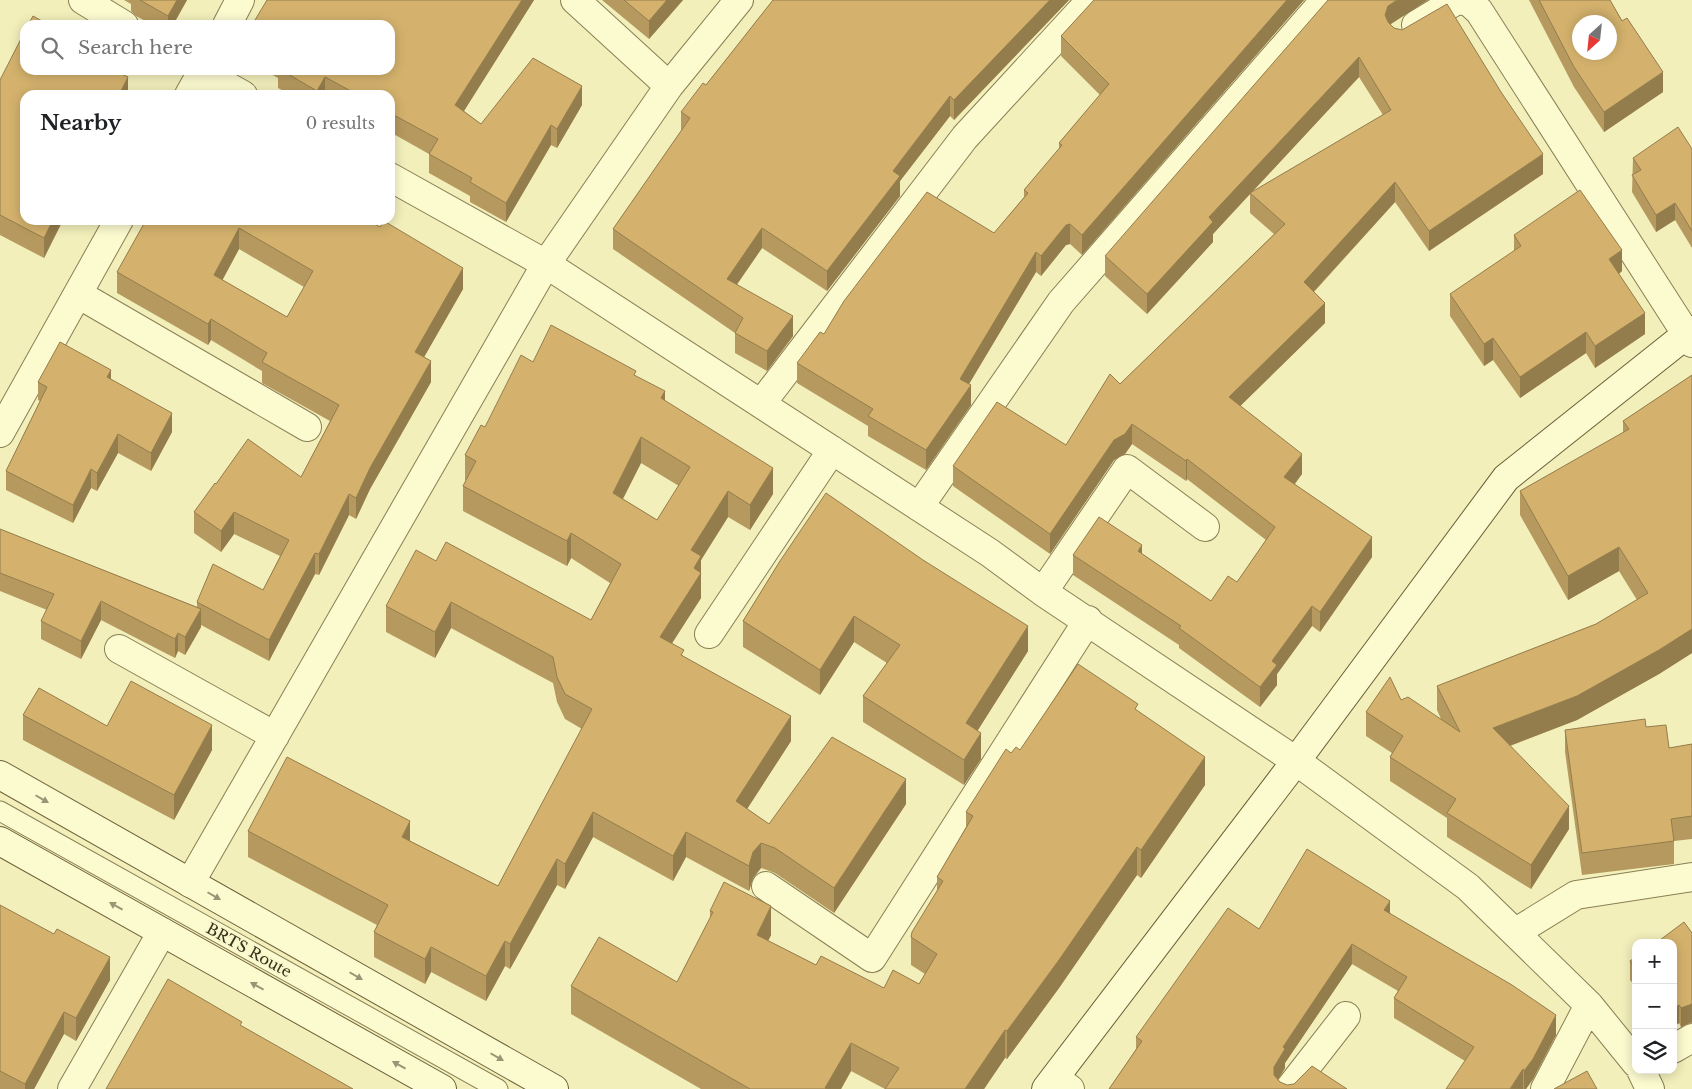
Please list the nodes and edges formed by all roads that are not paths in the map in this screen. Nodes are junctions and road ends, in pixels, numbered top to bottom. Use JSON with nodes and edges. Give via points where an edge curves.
{"nodes":[{"id":1,"x":83,"y":0,"type":"edge"},
{"id":2,"x":240,"y":0,"type":"edge"},
{"id":3,"x":575,"y":0,"type":"edge"},
{"id":4,"x":740,"y":0,"type":"edge"},
{"id":5,"x":1091,"y":0,"type":"edge"},
{"id":6,"x":1325,"y":0,"type":"edge"},
{"id":7,"x":116,"y":20,"type":"edge"},
{"id":8,"x":230,"y":20,"type":"edge"},
{"id":9,"x":1402,"y":34,"type":"edge"},
{"id":10,"x":198,"y":77,"type":"edge"},
{"id":11,"x":669,"y":86,"type":"junction"},
{"id":12,"x":230,"y":90,"type":"edge"},
{"id":13,"x":395,"y":180,"type":"edge"},
{"id":14,"x":116,"y":225,"type":"edge"},
{"id":15,"x":546,"y":264,"type":"junction"},
{"id":16,"x":78,"y":294,"type":"junction"},
{"id":17,"x":1690,"y":335,"type":"edge"},
{"id":18,"x":761,"y":404,"type":"junction"},
{"id":19,"x":307,"y":427,"type":"dead end"},
{"id":20,"x":0,"y":433,"type":"edge"},
{"id":21,"x":832,"y":450,"type":"junction"},
{"id":22,"x":919,"y":507,"type":"junction"},
{"id":23,"x":1205,"y":527,"type":"dead end"},
{"id":24,"x":1043,"y":592,"type":"junction"},
{"id":25,"x":1088,"y":620,"type":"junction"},
{"id":26,"x":709,"y":634,"type":"dead end"},
{"id":27,"x":119,"y":649,"type":"dead end"},
{"id":28,"x":275,"y":736,"type":"junction"},
{"id":29,"x":1296,"y":762,"type":"junction"},
{"id":30,"x":0,"y":775,"type":"edge"},
{"id":31,"x":0,"y":810,"type":"edge"},
{"id":32,"x":0,"y":841,"type":"edge"},
{"id":33,"x":1692,"y":877,"type":"edge"},
{"id":34,"x":190,"y":883,"type":"junction"},
{"id":35,"x":766,"y":886,"type":"dead end"},
{"id":36,"x":162,"y":932,"type":"junction"},
{"id":37,"x":1516,"y":932,"type":"junction"},
{"id":38,"x":1589,"y":1005,"type":"junction"},
{"id":39,"x":1346,"y":1016,"type":"dead end"},
{"id":40,"x":1692,"y":1038,"type":"edge"},
{"id":41,"x":1677,"y":1047,"type":"edge"},
{"id":42,"x":1632,"y":1058,"type":"edge"},
{"id":43,"x":1643,"y":1074,"type":"edge"},
{"id":44,"x":1057,"y":1085,"type":"edge"},
{"id":45,"x":72,"y":1089,"type":"edge"},
{"id":46,"x":442,"y":1089,"type":"edge"},
{"id":47,"x":498,"y":1089,"type":"edge"},
{"id":48,"x":554,"y":1089,"type":"edge"},
{"id":49,"x":1289,"y":1089,"type":"edge"},
{"id":50,"x":1545,"y":1089,"type":"edge"},
{"id":51,"x":1650,"y":1089,"type":"edge"}],
"edges":[{"from":1,"to":7,"type":"street"},
{"from":2,"to":8,"type":"street"},
{"from":3,"to":11,"type":"street"},
{"from":4,"to":11,"type":"street"},
{"from":5,"to":18,"type":"street","via":[[965,137]]},
{"from":6,"to":22,"type":"street","via":[[1061,302]]},
{"from":9,"to":17,"type":"street","via":[[1457,0],[1469,2],[1480,11]]},
{"from":10,"to":12,"type":"street"},
{"from":11,"to":15,"type":"street"},
{"from":13,"to":15,"type":"street"},
{"from":14,"to":16,"type":"street"},
{"from":15,"to":18,"type":"street"},
{"from":15,"to":28,"type":"street"},
{"from":16,"to":19,"type":"street"},
{"from":16,"to":20,"type":"street"},
{"from":17,"to":29,"type":"street","via":[[1506,478]]},
{"from":18,"to":21,"type":"street"},
{"from":21,"to":22,"type":"street"},
{"from":21,"to":26,"type":"street"},
{"from":22,"to":24,"type":"street"},
{"from":23,"to":24,"type":"street","via":[[1127,470]]},
{"from":24,"to":25,"type":"street"},
{"from":25,"to":29,"type":"street"},
{"from":25,"to":35,"type":"street","via":[[872,958]]},
{"from":27,"to":28,"type":"street"},
{"from":28,"to":34,"type":"street"},
{"from":29,"to":37,"type":"street","via":[[1468,887]]},
{"from":29,"to":44,"type":"street"},
{"from":30,"to":34,"type":"street","one_way":true},
{"from":31,"to":47,"type":"lane","name":"BRTS Route"},
{"from":36,"to":32,"type":"street","one_way":true},
{"from":33,"to":37,"type":"street","via":[[1576,895]]},
{"from":34,"to":48,"type":"street","one_way":true},
{"from":36,"to":45,"type":"street"},
{"from":46,"to":36,"type":"street","one_way":true},
{"from":37,"to":38,"type":"street"},
{"from":38,"to":42,"type":"street"},
{"from":38,"to":50,"type":"street"},
{"from":39,"to":49,"type":"street"},
{"from":40,"to":41,"type":"street"},
{"from":43,"to":51,"type":"street"}]}
